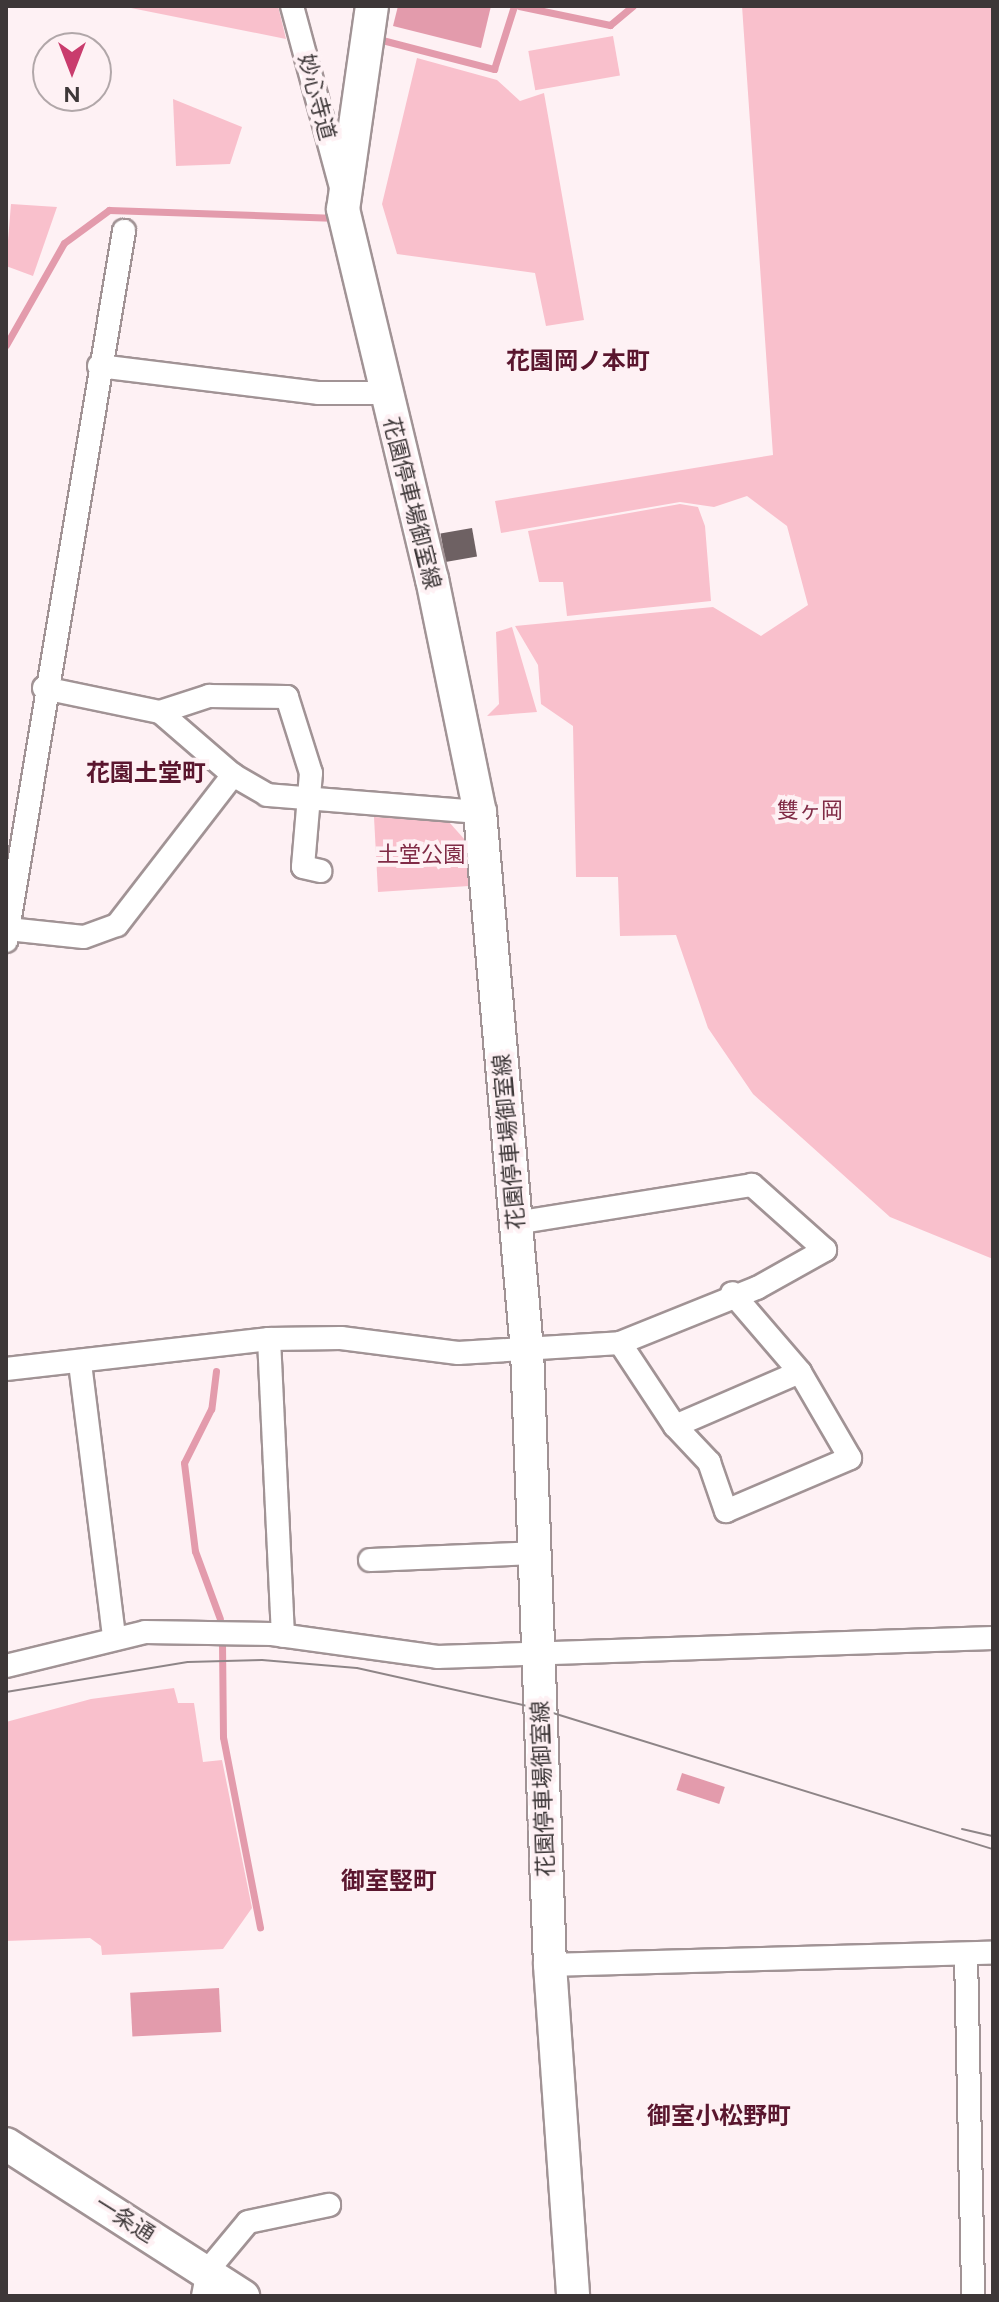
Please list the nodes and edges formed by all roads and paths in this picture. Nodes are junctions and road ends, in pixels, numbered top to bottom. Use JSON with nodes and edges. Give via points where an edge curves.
{"nodes":[{"id":1,"x":292,"y":6,"type":"edge"},
{"id":2,"x":372,"y":6,"type":"edge"},
{"id":3,"x":343,"y":210,"type":"junction"},
{"id":4,"x":124,"y":231,"type":"dead end"},
{"id":5,"x":99,"y":366,"type":"junction"},
{"id":6,"x":385,"y":393,"type":"junction"},
{"id":7,"x":44,"y":688,"type":"junction"},
{"id":8,"x":160,"y":712,"type":"junction"},
{"id":9,"x":233,"y":775,"type":"junction"},
{"id":10,"x":313,"y":802,"type":"junction"},
{"id":11,"x":480,"y":812,"type":"junction"},
{"id":12,"x":321,"y":871,"type":"dead end"},
{"id":13,"x":7,"y":935,"type":"edge"},
{"id":14,"x":516,"y":1223,"type":"junction"},
{"id":15,"x":732,"y":1293,"type":"junction"},
{"id":16,"x":269,"y":1339,"type":"junction"},
{"id":17,"x":620,"y":1343,"type":"junction"},
{"id":18,"x":527,"y":1350,"type":"junction"},
{"id":19,"x":80,"y":1363,"type":"junction"},
{"id":20,"x":6,"y":1369,"type":"edge"},
{"id":21,"x":800,"y":1372,"type":"junction"},
{"id":22,"x":675,"y":1426,"type":"junction"},
{"id":23,"x":535,"y":1553,"type":"junction"},
{"id":24,"x":370,"y":1560,"type":"dead end"},
{"id":25,"x":283,"y":1636,"type":"junction"},
{"id":26,"x":114,"y":1637,"type":"junction"},
{"id":27,"x":993,"y":1638,"type":"edge"},
{"id":28,"x":538,"y":1654,"type":"junction"},
{"id":29,"x":6,"y":1666,"type":"edge"},
{"id":30,"x":993,"y":1953,"type":"edge"},
{"id":31,"x":966,"y":1954,"type":"junction"},
{"id":32,"x":550,"y":1965,"type":"junction"},
{"id":33,"x":6,"y":2144,"type":"edge"},
{"id":34,"x":329,"y":2205,"type":"dead end"},
{"id":35,"x":205,"y":2283,"type":"edge"},
{"id":36,"x":243,"y":2296,"type":"edge"},
{"id":37,"x":573,"y":2296,"type":"edge"},
{"id":38,"x":973,"y":2296,"type":"edge"}],
"edges":[{"from":1,"to":3,"type":"street","name":"妙心寺道"},
{"from":2,"to":3,"type":"main road","name":"花園停車場御室線"},
{"from":3,"to":6,"type":"main road","name":"花園停車場御室線"},
{"from":4,"to":5,"type":"street"},
{"from":5,"to":6,"type":"street","via":[[319,393]]},
{"from":5,"to":7,"type":"street"},
{"from":6,"to":11,"type":"main road","name":"花園停車場御室線","via":[[432,579]]},
{"from":7,"to":8,"type":"street"},
{"from":7,"to":13,"type":"street"},
{"from":8,"to":9,"type":"street"},
{"from":8,"to":10,"type":"street","via":[[209,696],[287,697],[298,717]]},
{"from":9,"to":10,"type":"street","via":[[267,795]]},
{"from":9,"to":13,"type":"street","via":[[117,925],[84,937]]},
{"from":10,"to":11,"type":"street"},
{"from":10,"to":12,"type":"street","via":[[303,867]]},
{"from":11,"to":14,"type":"main road","name":"花園停車場御室線"},
{"from":14,"to":15,"type":"street","via":[[752,1185],[825,1250],[757,1288]]},
{"from":14,"to":18,"type":"main road","name":"花園停車場御室線"},
{"from":15,"to":17,"type":"street"},
{"from":15,"to":21,"type":"street"},
{"from":16,"to":18,"type":"street","via":[[341,1338],[458,1353]]},
{"from":16,"to":19,"type":"street"},
{"from":16,"to":25,"type":"street"},
{"from":17,"to":18,"type":"street"},
{"from":17,"to":22,"type":"street"},
{"from":18,"to":23,"type":"main road","name":"花園停車場御室線"},
{"from":19,"to":20,"type":"street"},
{"from":19,"to":26,"type":"street"},
{"from":21,"to":22,"type":"street"},
{"from":21,"to":22,"type":"street","via":[[850,1458],[726,1511],[709,1462]]},
{"from":23,"to":24,"type":"street"},
{"from":23,"to":28,"type":"main road","name":"花園停車場御室線"},
{"from":25,"to":26,"type":"street","via":[[218,1632]]},
{"from":25,"to":28,"type":"street","via":[[437,1657]]},
{"from":26,"to":29,"type":"street"},
{"from":27,"to":28,"type":"street"},
{"from":28,"to":32,"type":"main road","name":"花園停車場御室線"},
{"from":30,"to":31,"type":"street"},
{"from":31,"to":32,"type":"street"},
{"from":31,"to":38,"type":"street"},
{"from":32,"to":37,"type":"main road","name":"花園停車場御室線"},
{"from":33,"to":35,"type":"main road","name":"一条通"},
{"from":34,"to":35,"type":"street","via":[[248,2222]]},
{"from":35,"to":36,"type":"main road","name":"一条通"}]}
